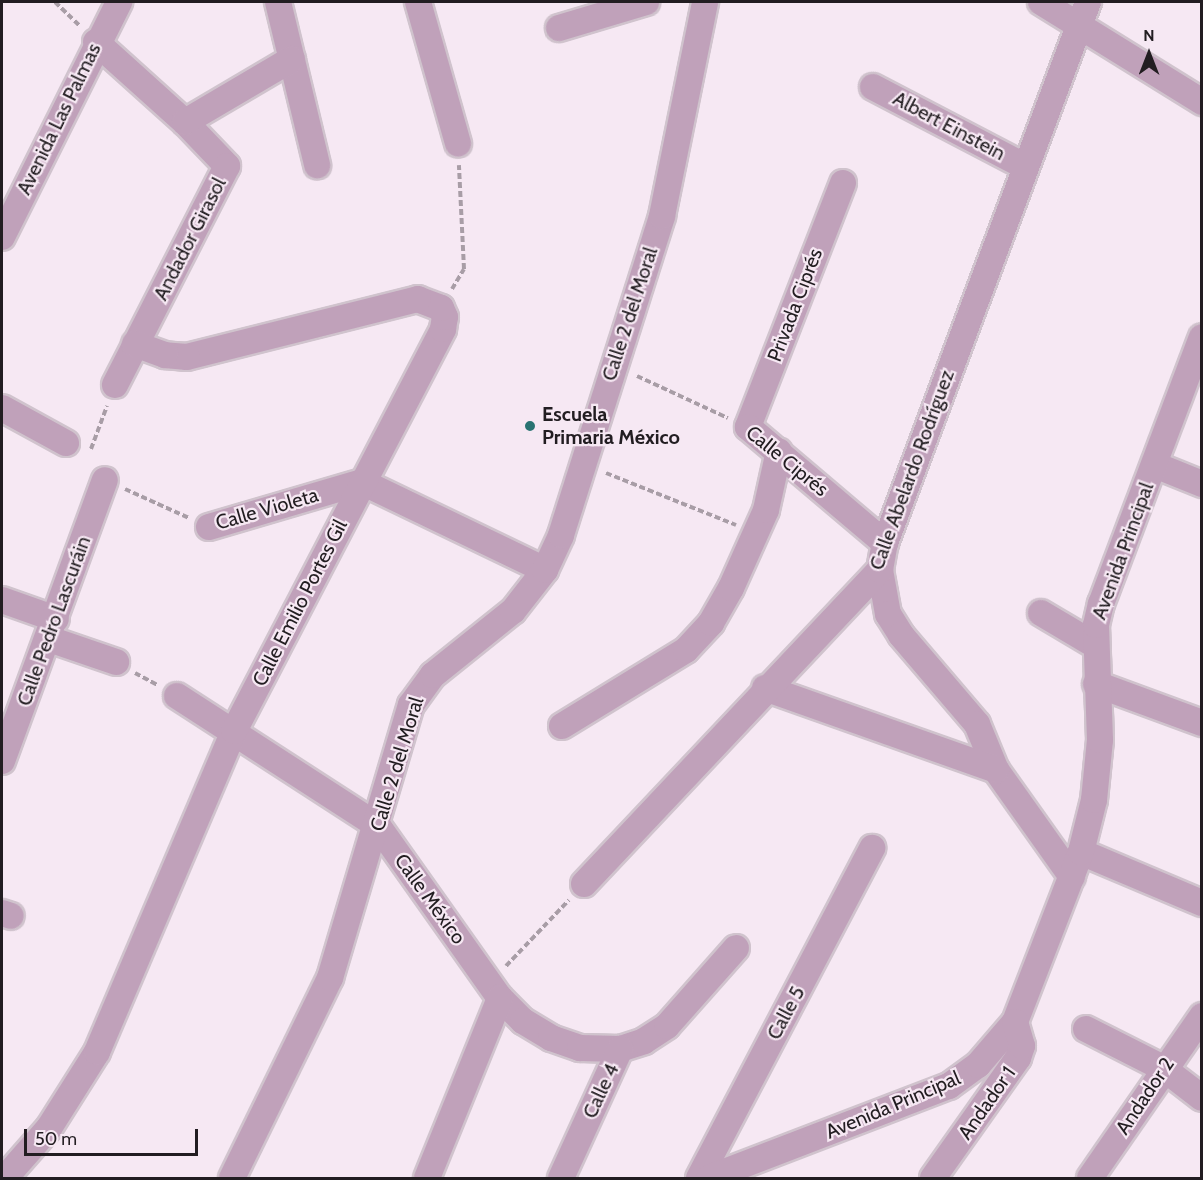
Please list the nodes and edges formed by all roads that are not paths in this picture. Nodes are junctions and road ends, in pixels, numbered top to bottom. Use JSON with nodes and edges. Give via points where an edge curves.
{"nodes":[{"id":1,"x":119,"y":2,"type":"edge"},
{"id":2,"x":278,"y":2,"type":"edge"},
{"id":3,"x":417,"y":2,"type":"edge"},
{"id":4,"x":645,"y":2,"type":"edge"},
{"id":5,"x":705,"y":2,"type":"edge"},
{"id":6,"x":1041,"y":2,"type":"edge"},
{"id":7,"x":1084,"y":12,"type":"edge"},
{"id":8,"x":559,"y":28,"type":"dead end"},
{"id":9,"x":96,"y":42,"type":"junction"},
{"id":10,"x":292,"y":59,"type":"junction"},
{"id":11,"x":873,"y":87,"type":"dead end"},
{"id":12,"x":1202,"y":102,"type":"edge"},
{"id":13,"x":185,"y":122,"type":"junction"},
{"id":14,"x":458,"y":143,"type":"road end"},
{"id":15,"x":317,"y":165,"type":"dead end"},
{"id":16,"x":1024,"y":166,"type":"junction"},
{"id":17,"x":843,"y":183,"type":"dead end"},
{"id":18,"x":4,"y":225,"type":"edge"},
{"id":19,"x":1202,"y":338,"type":"edge"},
{"id":20,"x":135,"y":344,"type":"junction"},
{"id":21,"x":115,"y":385,"type":"road end"},
{"id":22,"x":2,"y":408,"type":"edge"},
{"id":23,"x":748,"y":428,"type":"joint"},
{"id":24,"x":66,"y":443,"type":"road end"},
{"id":25,"x":779,"y":451,"type":"junction"},
{"id":26,"x":1155,"y":465,"type":"junction"},
{"id":27,"x":105,"y":480,"type":"road end"},
{"id":28,"x":362,"y":482,"type":"junction"},
{"id":29,"x":1202,"y":484,"type":"edge"},
{"id":30,"x":209,"y":527,"type":"road end"},
{"id":31,"x":885,"y":543,"type":"junction"},
{"id":32,"x":545,"y":570,"type":"junction"},
{"id":33,"x":880,"y":570,"type":"junction"},
{"id":34,"x":2,"y":600,"type":"edge"},
{"id":35,"x":1041,"y":613,"type":"dead end"},
{"id":36,"x":52,"y":629,"type":"junction"},
{"id":37,"x":1095,"y":645,"type":"junction"},
{"id":38,"x":116,"y":662,"type":"road end"},
{"id":39,"x":1096,"y":684,"type":"junction"},
{"id":40,"x":765,"y":688,"type":"junction"},
{"id":41,"x":177,"y":696,"type":"road end"},
{"id":42,"x":1202,"y":723,"type":"edge"},
{"id":43,"x":562,"y":726,"type":"dead end"},
{"id":44,"x":7,"y":730,"type":"edge"},
{"id":45,"x":234,"y":731,"type":"junction"},
{"id":46,"x":2,"y":761,"type":"edge"},
{"id":47,"x":996,"y":770,"type":"junction"},
{"id":48,"x":378,"y":826,"type":"junction"},
{"id":49,"x":872,"y":848,"type":"dead end"},
{"id":50,"x":1081,"y":852,"type":"junction"},
{"id":51,"x":1072,"y":877,"type":"junction"},
{"id":52,"x":584,"y":884,"type":"road end"},
{"id":53,"x":1202,"y":903,"type":"edge"},
{"id":54,"x":736,"y":948,"type":"dead end"},
{"id":55,"x":495,"y":991,"type":"junction"},
{"id":56,"x":1202,"y":1016,"type":"edge"},
{"id":57,"x":1015,"y":1022,"type":"junction"},
{"id":58,"x":1086,"y":1029,"type":"dead end"},
{"id":59,"x":620,"y":1049,"type":"junction"},
{"id":60,"x":1163,"y":1068,"type":"junction"},
{"id":61,"x":1202,"y":1098,"type":"edge"},
{"id":62,"x":5,"y":1179,"type":"edge"},
{"id":63,"x":232,"y":1179,"type":"edge"},
{"id":64,"x":427,"y":1179,"type":"edge"},
{"id":65,"x":561,"y":1179,"type":"edge"},
{"id":66,"x":699,"y":1179,"type":"edge"},
{"id":67,"x":709,"y":1179,"type":"edge"},
{"id":68,"x":933,"y":1179,"type":"edge"},
{"id":69,"x":1090,"y":1179,"type":"edge"}],
"edges":[{"from":1,"to":9,"type":"street","name":"Avenida Las Palmas"},
{"from":2,"to":10,"type":"street"},
{"from":3,"to":14,"type":"street"},
{"from":4,"to":8,"type":"street"},
{"from":5,"to":32,"type":"street","name":"Calle 2 del Moral","via":[[662,216],[561,535]]},
{"from":6,"to":7,"type":"street"},
{"from":7,"to":12,"type":"street"},
{"from":7,"to":16,"type":"street","name":"Calle Abelardo Rodríguez"},
{"from":9,"to":13,"type":"street","name":"Andador Girasol"},
{"from":9,"to":18,"type":"street","name":"Avenida Las Palmas"},
{"from":10,"to":13,"type":"street"},
{"from":10,"to":15,"type":"street"},
{"from":11,"to":16,"type":"street","name":"Albert Einstein"},
{"from":13,"to":20,"type":"street","name":"Andador Girasol","via":[[227,166]]},
{"from":16,"to":31,"type":"street","name":"Calle Abelardo Rodríguez"},
{"from":17,"to":23,"type":"street","name":"Privada Ciprés"},
{"from":19,"to":26,"type":"street","name":"Avenida Principal"},
{"from":20,"to":21,"type":"street"},
{"from":20,"to":28,"type":"street","name":"Calle Emilio Portes Gil","via":[[165,355],[187,357],[402,301],[430,301],[441,308],[443,329]]},
{"from":22,"to":24,"type":"street"},
{"from":23,"to":25,"type":"street","name":"Calle Ciprés"},
{"from":25,"to":31,"type":"street","name":"Calle Ciprés"},
{"from":25,"to":43,"type":"street","via":[[765,510],[755,533],[721,605],[686,650]]},
{"from":26,"to":29,"type":"street"},
{"from":26,"to":37,"type":"street","name":"Avenida Principal","via":[[1101,604]]},
{"from":27,"to":36,"type":"street","name":"Calle Pedro Lascuráin"},
{"from":28,"to":30,"type":"street","name":"Calle Violeta"},
{"from":28,"to":32,"type":"street"},
{"from":28,"to":45,"type":"street","name":"Calle Emilio Portes Gil"},
{"from":31,"to":33,"type":"street","name":"Calle Abelardo Rodríguez"},
{"from":32,"to":48,"type":"street","name":"Calle 2 del Moral","via":[[513,611],[420,689],[411,705]]},
{"from":33,"to":40,"type":"street","name":"Calle Abelardo Rodríguez"},
{"from":33,"to":47,"type":"street","via":[[882,595],[892,621],[977,724]]},
{"from":34,"to":36,"type":"street"},
{"from":35,"to":37,"type":"street"},
{"from":36,"to":38,"type":"street"},
{"from":36,"to":44,"type":"street","name":"Calle Pedro Lascuráin"},
{"from":37,"to":39,"type":"street","name":"Avenida Principal"},
{"from":39,"to":42,"type":"street"},
{"from":39,"to":50,"type":"street","name":"Avenida Principal","via":[[1098,771]]},
{"from":40,"to":47,"type":"street"},
{"from":40,"to":52,"type":"street","name":"Calle Abelardo Rodríguez"},
{"from":41,"to":45,"type":"street","name":"Calle México"},
{"from":44,"to":46,"type":"street","name":"Calle Pedro Lascuráin"},
{"from":45,"to":48,"type":"street","name":"Calle México"},
{"from":45,"to":62,"type":"street","name":"Calle Emilio Portes Gil","via":[[97,1052],[49,1128]]},
{"from":47,"to":51,"type":"street"},
{"from":48,"to":55,"type":"street","name":"Calle México"},
{"from":48,"to":63,"type":"street","name":"Calle 2 del Moral","via":[[330,978]]},
{"from":49,"to":66,"type":"street","name":"Calle 5"},
{"from":50,"to":51,"type":"street","name":"Avenida Principal"},
{"from":50,"to":53,"type":"street"},
{"from":51,"to":57,"type":"street","name":"Avenida Principal"},
{"from":54,"to":59,"type":"street","name":"Calle 4","via":[[667,1026],[644,1041]]},
{"from":55,"to":59,"type":"street","name":"Calle México","via":[[523,1021],[551,1038],[580,1048]]},
{"from":55,"to":64,"type":"street"},
{"from":56,"to":60,"type":"street","name":"Andador 2"},
{"from":57,"to":67,"type":"street","name":"Avenida Principal","via":[[978,1065],[949,1086]]},
{"from":57,"to":68,"type":"street","name":"Andador 1","via":[[1021,1034],[1018,1058]]},
{"from":58,"to":60,"type":"street"},
{"from":59,"to":65,"type":"street","name":"Calle 4"},
{"from":60,"to":61,"type":"street"},
{"from":60,"to":69,"type":"street","name":"Andador 2"}]}
